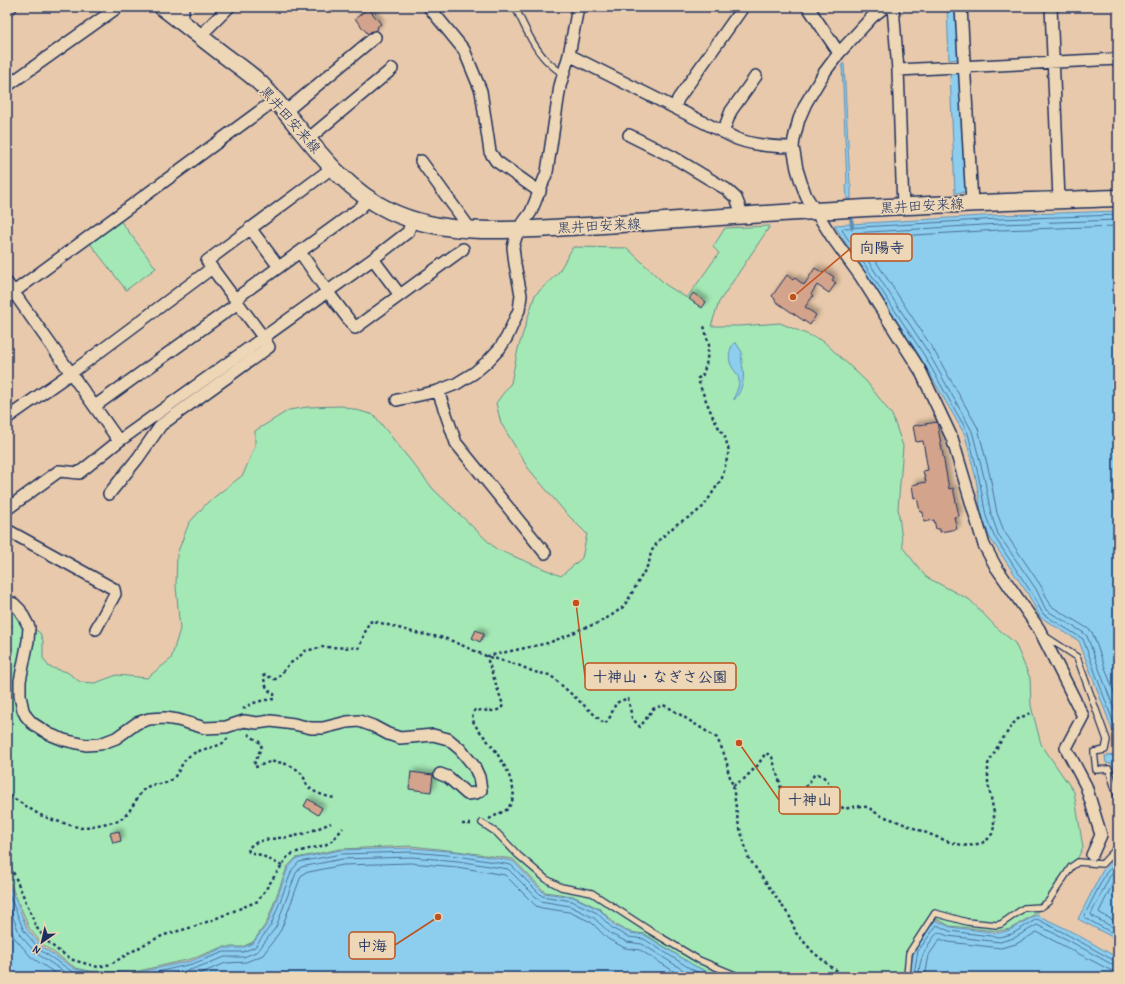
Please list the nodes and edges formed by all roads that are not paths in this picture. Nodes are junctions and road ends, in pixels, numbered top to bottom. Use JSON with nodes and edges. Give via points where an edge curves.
{"nodes":[{"id":1,"x":11,"y":7,"type":"edge"},
{"id":2,"x":118,"y":7,"type":"edge"},
{"id":3,"x":162,"y":7,"type":"edge"},
{"id":4,"x":229,"y":7,"type":"edge"},
{"id":5,"x":429,"y":7,"type":"edge"},
{"id":6,"x":516,"y":7,"type":"edge"},
{"id":7,"x":578,"y":7,"type":"edge"},
{"id":8,"x":808,"y":7,"type":"edge"},
{"id":9,"x":885,"y":7,"type":"edge"},
{"id":10,"x":893,"y":7,"type":"edge"},
{"id":11,"x":961,"y":7,"type":"edge"},
{"id":12,"x":1051,"y":7,"type":"edge"},
{"id":13,"x":7,"y":10,"type":"edge"},
{"id":14,"x":741,"y":10,"type":"dead end"},
{"id":15,"x":182,"y":14,"type":"edge"},
{"id":16,"x":200,"y":36,"type":"junction"},
{"id":17,"x":375,"y":37,"type":"dead end"},
{"id":18,"x":839,"y":53,"type":"junction"},
{"id":19,"x":569,"y":55,"type":"junction"},
{"id":20,"x":1118,"y":59,"type":"edge"},
{"id":21,"x":1054,"y":62,"type":"junction"},
{"id":22,"x":963,"y":67,"type":"junction"},
{"id":23,"x":392,"y":70,"type":"dead end"},
{"id":24,"x":898,"y":70,"type":"junction"},
{"id":25,"x":563,"y":74,"type":"junction"},
{"id":26,"x":756,"y":76,"type":"dead end"},
{"id":27,"x":7,"y":86,"type":"edge"},
{"id":28,"x":275,"y":100,"type":"junction"},
{"id":29,"x":675,"y":108,"type":"junction"},
{"id":30,"x":285,"y":112,"type":"junction"},
{"id":31,"x":723,"y":132,"type":"junction"},
{"id":32,"x":629,"y":135,"type":"dead end"},
{"id":33,"x":308,"y":139,"type":"junction"},
{"id":34,"x":793,"y":147,"type":"junction"},
{"id":35,"x":420,"y":161,"type":"dead end"},
{"id":36,"x":332,"y":168,"type":"junction"},
{"id":37,"x":540,"y":192,"type":"junction"},
{"id":38,"x":1118,"y":198,"type":"edge"},
{"id":39,"x":369,"y":199,"type":"junction"},
{"id":40,"x":1059,"y":200,"type":"junction"},
{"id":41,"x":972,"y":203,"type":"junction"},
{"id":42,"x":903,"y":206,"type":"junction"},
{"id":43,"x":816,"y":211,"type":"junction"},
{"id":44,"x":743,"y":216,"type":"junction"},
{"id":45,"x":412,"y":220,"type":"junction"},
{"id":46,"x":250,"y":228,"type":"junction"},
{"id":47,"x":471,"y":230,"type":"junction"},
{"id":48,"x":518,"y":230,"type":"junction"},
{"id":49,"x":463,"y":249,"type":"dead end"},
{"id":50,"x":300,"y":252,"type":"junction"},
{"id":51,"x":373,"y":258,"type":"junction"},
{"id":52,"x":279,"y":267,"type":"junction"},
{"id":53,"x":212,"y":268,"type":"junction"},
{"id":54,"x":9,"y":290,"type":"edge"},
{"id":55,"x":327,"y":291,"type":"junction"},
{"id":56,"x":400,"y":295,"type":"junction"},
{"id":57,"x":237,"y":301,"type":"junction"},
{"id":58,"x":263,"y":337,"type":"junction"},
{"id":59,"x":71,"y":373,"type":"junction"},
{"id":60,"x":438,"y":390,"type":"junction"},
{"id":61,"x":397,"y":400,"type":"dead end"},
{"id":62,"x":95,"y":406,"type":"junction"},
{"id":63,"x":7,"y":418,"type":"edge"},
{"id":64,"x":120,"y":440,"type":"junction"},
{"id":65,"x":109,"y":494,"type":"dead end"},
{"id":66,"x":7,"y":509,"type":"edge"},
{"id":67,"x":7,"y":530,"type":"edge"},
{"id":68,"x":544,"y":553,"type":"dead end"},
{"id":69,"x":7,"y":601,"type":"edge"},
{"id":70,"x":96,"y":629,"type":"dead end"},
{"id":71,"x":1039,"y":629,"type":"junction"},
{"id":72,"x":440,"y":774,"type":"dead end"},
{"id":73,"x":1118,"y":799,"type":"edge"},
{"id":74,"x":482,"y":823,"type":"dead end"},
{"id":75,"x":1118,"y":847,"type":"edge"},
{"id":76,"x":1092,"y":855,"type":"dead end"},
{"id":77,"x":740,"y":977,"type":"edge"},
{"id":78,"x":908,"y":977,"type":"edge"}],
"edges":[{"from":1,"to":13,"type":"street"},
{"from":2,"to":27,"type":"street"},
{"from":3,"to":15,"type":"main road","name":"黒井田安来線"},
{"from":4,"to":16,"type":"street"},
{"from":5,"to":37,"type":"street","via":[[464,50],[482,91],[490,152],[496,161]]},
{"from":6,"to":25,"type":"lane","via":[[538,50]]},
{"from":7,"to":19,"type":"street"},
{"from":8,"to":18,"type":"street"},
{"from":9,"to":18,"type":"street","via":[[872,17]]},
{"from":10,"to":24,"type":"street"},
{"from":11,"to":22,"type":"street"},
{"from":12,"to":21,"type":"street"},
{"from":14,"to":29,"type":"street","via":[[678,99]]},
{"from":15,"to":16,"type":"main road","name":"黒井田安来線"},
{"from":16,"to":28,"type":"main road","name":"黒井田安来線","via":[[258,82]]},
{"from":17,"to":30,"type":"street"},
{"from":18,"to":34,"type":"street","via":[[804,107]]},
{"from":19,"to":25,"type":"street"},
{"from":19,"to":29,"type":"street"},
{"from":20,"to":21,"type":"street"},
{"from":21,"to":22,"type":"street"},
{"from":21,"to":40,"type":"street"},
{"from":22,"to":24,"type":"street"},
{"from":22,"to":41,"type":"street"},
{"from":23,"to":33,"type":"street"},
{"from":24,"to":42,"type":"street"},
{"from":25,"to":37,"type":"street","via":[[547,172]]},
{"from":26,"to":31,"type":"street","via":[[731,111]]},
{"from":28,"to":30,"type":"main road","name":"黒井田安来線"},
{"from":28,"to":54,"type":"street"},
{"from":29,"to":31,"type":"street"},
{"from":30,"to":33,"type":"main road","name":"黒井田安来線"},
{"from":31,"to":34,"type":"street","via":[[750,144]]},
{"from":32,"to":44,"type":"street","via":[[673,157],[726,189],[736,198]]},
{"from":33,"to":36,"type":"main road","name":"黒井田安来線"},
{"from":34,"to":43,"type":"street","via":[[800,182]]},
{"from":35,"to":47,"type":"street"},
{"from":36,"to":39,"type":"main road","name":"黒井田安来線"},
{"from":36,"to":46,"type":"street"},
{"from":37,"to":48,"type":"street","via":[[531,212]]},
{"from":38,"to":40,"type":"main road","name":"黒井田安来線"},
{"from":39,"to":45,"type":"main road","name":"黒井田安来線","via":[[389,211]]},
{"from":39,"to":50,"type":"street"},
{"from":40,"to":41,"type":"main road","name":"黒井田安来線"},
{"from":41,"to":42,"type":"main road","name":"黒井田安来線"},
{"from":42,"to":43,"type":"main road","name":"黒井田安来線"},
{"from":43,"to":44,"type":"main road","name":"黒井田安来線"},
{"from":43,"to":71,"type":"street","via":[[920,370],[952,438],[984,545],[996,567]]},
{"from":44,"to":48,"type":"main road","name":"黒井田安来線"},
{"from":45,"to":47,"type":"main road","name":"黒井田安来線","via":[[447,228]]},
{"from":45,"to":51,"type":"street","via":[[408,232]]},
{"from":46,"to":52,"type":"street"},
{"from":46,"to":53,"type":"street","via":[[207,261]]},
{"from":47,"to":48,"type":"main road","name":"黒井田安来線"},
{"from":48,"to":60,"type":"street","via":[[513,247],[521,295],[519,310],[507,337],[500,348],[474,373],[456,384]]},
{"from":49,"to":56,"type":"street"},
{"from":50,"to":52,"type":"street"},
{"from":50,"to":55,"type":"street"},
{"from":51,"to":55,"type":"street"},
{"from":51,"to":56,"type":"street"},
{"from":52,"to":57,"type":"street"},
{"from":53,"to":57,"type":"street"},
{"from":53,"to":59,"type":"street"},
{"from":54,"to":59,"type":"street"},
{"from":55,"to":56,"type":"street","via":[[355,328]]},
{"from":55,"to":58,"type":"street"},
{"from":57,"to":58,"type":"street"},
{"from":57,"to":62,"type":"street"},
{"from":58,"to":64,"type":"street"},
{"from":58,"to":65,"type":"street","via":[[269,347],[161,424]]},
{"from":59,"to":62,"type":"street"},
{"from":59,"to":63,"type":"street"},
{"from":60,"to":61,"type":"street"},
{"from":60,"to":68,"type":"street","via":[[456,443]]},
{"from":62,"to":64,"type":"street"},
{"from":64,"to":66,"type":"street","via":[[79,473],[59,471]]},
{"from":67,"to":70,"type":"street","via":[[114,589],[115,594]]},
{"from":69,"to":72,"type":"street","via":[[20,610],[29,627],[20,682],[23,710],[32,723],[64,740],[86,745],[100,744],[149,719],[178,720],[205,728],[271,721],[323,728],[359,721],[400,738],[434,735],[448,739],[474,766],[481,790],[476,794],[467,794],[448,777]]},
{"from":71,"to":73,"type":"lane","via":[[1077,657],[1107,740],[1105,750],[1094,752],[1096,770],[1108,769]]},
{"from":71,"to":76,"type":"street","via":[[1082,716],[1066,748],[1086,786],[1101,835]]},
{"from":74,"to":77,"type":"lane","via":[[497,833],[546,879],[561,887],[592,893],[699,960]]},
{"from":75,"to":78,"type":"lane","via":[[1102,864],[1078,862],[1071,867],[1048,902],[1041,907],[1024,908],[1001,924],[967,922],[935,913],[909,953]]}]}
